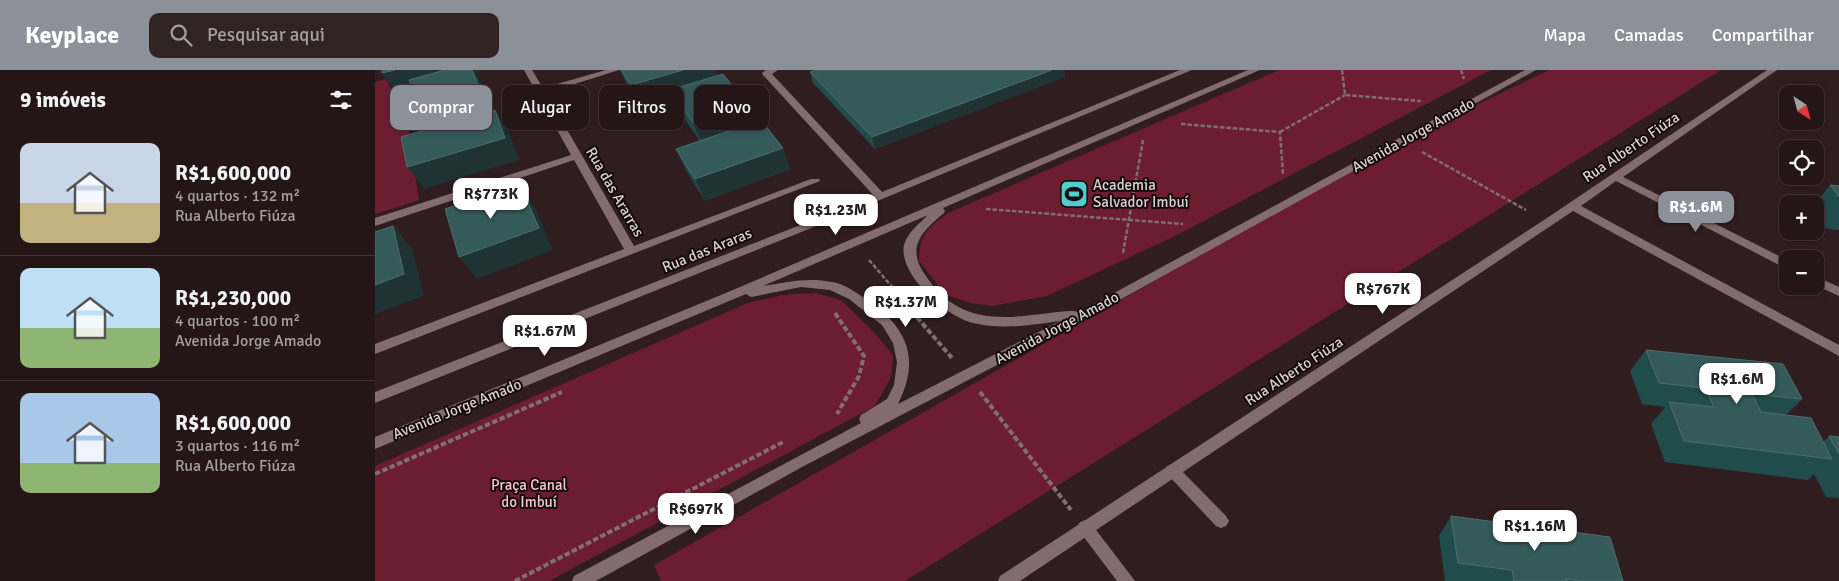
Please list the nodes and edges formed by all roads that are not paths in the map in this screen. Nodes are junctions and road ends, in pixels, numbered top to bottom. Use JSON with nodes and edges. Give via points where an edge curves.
{"nodes":[{"id":1,"x":528,"y":70,"type":"edge"},
{"id":2,"x":615,"y":70,"type":"edge"},
{"id":3,"x":774,"y":70,"type":"edge"},
{"id":4,"x":1188,"y":70,"type":"edge"},
{"id":5,"x":1256,"y":70,"type":"edge"},
{"id":6,"x":1532,"y":70,"type":"edge"},
{"id":7,"x":1773,"y":70,"type":"edge"},
{"id":8,"x":537,"y":85,"type":"edge"},
{"id":9,"x":565,"y":85,"type":"edge"},
{"id":10,"x":562,"y":130,"type":"edge"},
{"id":11,"x":577,"y":156,"type":"junction"},
{"id":12,"x":1616,"y":177,"type":"junction"},
{"id":13,"x":815,"y":181,"type":"dead end"},
{"id":14,"x":880,"y":196,"type":"junction"},
{"id":15,"x":958,"y":198,"type":"junction"},
{"id":16,"x":1573,"y":206,"type":"junction"},
{"id":17,"x":375,"y":222,"type":"edge"},
{"id":18,"x":631,"y":251,"type":"junction"},
{"id":19,"x":1779,"y":261,"type":"edge"},
{"id":20,"x":1824,"y":284,"type":"edge"},
{"id":21,"x":1839,"y":292,"type":"edge"},
{"id":22,"x":725,"y":298,"type":"junction"},
{"id":23,"x":1083,"y":314,"type":"junction"},
{"id":24,"x":375,"y":349,"type":"edge"},
{"id":25,"x":1839,"y":351,"type":"edge"},
{"id":26,"x":375,"y":398,"type":"edge"},
{"id":27,"x":375,"y":442,"type":"edge"},
{"id":28,"x":797,"y":463,"type":"junction"},
{"id":29,"x":1172,"y":470,"type":"junction"},
{"id":30,"x":1221,"y":521,"type":"dead end"},
{"id":31,"x":1085,"y":527,"type":"junction"},
{"id":32,"x":580,"y":581,"type":"edge"},
{"id":33,"x":1006,"y":581,"type":"edge"},
{"id":34,"x":1127,"y":581,"type":"edge"}],
"edges":[{"from":1,"to":8,"type":"street","name":"Rua das Ararras"},
{"from":2,"to":9,"type":"street"},
{"from":3,"to":14,"type":"street","via":[[766,73]]},
{"from":4,"to":14,"type":"street","name":"Rua das Araras"},
{"from":5,"to":15,"type":"street","name":"Avenida Jorge Amado"},
{"from":6,"to":23,"type":"street","name":"Avenida Jorge Amado"},
{"from":7,"to":12,"type":"street","name":"Rua Alberto Fiúza"},
{"from":10,"to":11,"type":"street","name":"Rua das Ararras"},
{"from":11,"to":17,"type":"street"},
{"from":11,"to":18,"type":"street","name":"Rua das Ararras"},
{"from":12,"to":16,"type":"street","name":"Rua Alberto Fiúza"},
{"from":12,"to":19,"type":"street"},
{"from":13,"to":18,"type":"street"},
{"from":14,"to":26,"type":"street","name":"Rua das Araras"},
{"from":15,"to":22,"type":"street","name":"Avenida Jorge Amado"},
{"from":15,"to":23,"type":"street","via":[[928,220],[909,245],[910,257],[937,299],[956,313],[972,319],[998,321]]},
{"from":16,"to":25,"type":"street"},
{"from":16,"to":29,"type":"street","name":"Rua Alberto Fiúza"},
{"from":18,"to":24,"type":"street"},
{"from":20,"to":21,"type":"street"},
{"from":22,"to":27,"type":"street","name":"Avenida Jorge Amado"},
{"from":22,"to":28,"type":"street","via":[[801,283],[832,286],[853,296],[886,322],[899,342],[904,362],[901,385],[892,403]]},
{"from":23,"to":28,"type":"street","name":"Avenida Jorge Amado"},
{"from":28,"to":32,"type":"street","name":"Avenida Jorge Amado"},
{"from":29,"to":30,"type":"street"},
{"from":29,"to":31,"type":"street","name":"Rua Alberto Fiúza"},
{"from":31,"to":33,"type":"street","name":"Rua Alberto Fiúza"},
{"from":31,"to":34,"type":"street"}]}
